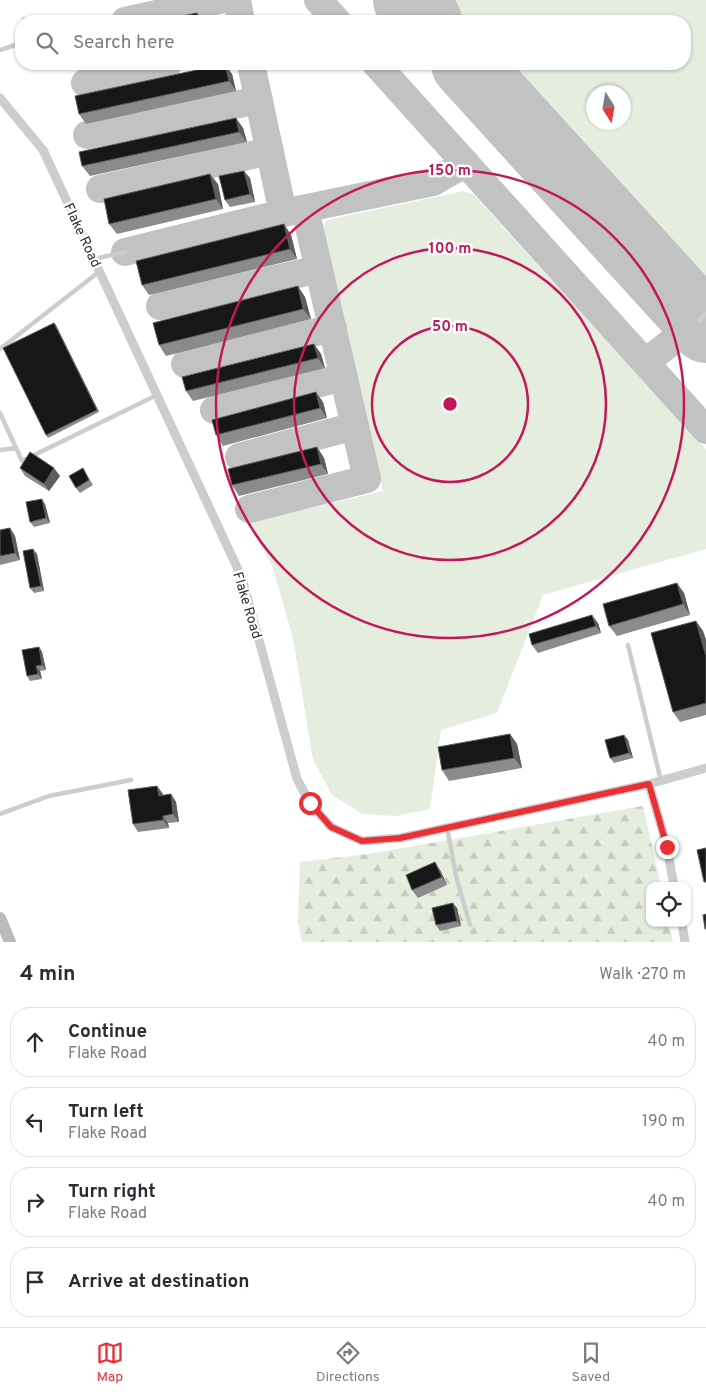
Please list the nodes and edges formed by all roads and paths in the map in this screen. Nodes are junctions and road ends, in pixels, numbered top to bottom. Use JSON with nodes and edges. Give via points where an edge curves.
{"nodes":[{"id":1,"x":15,"y":45,"type":"edge"},
{"id":2,"x":0,"y":50,"type":"edge"},
{"id":3,"x":0,"y":98,"type":"edge"},
{"id":4,"x":125,"y":252,"type":"dead end"},
{"id":5,"x":94,"y":259,"type":"junction"},
{"id":6,"x":100,"y":271,"type":"junction"},
{"id":7,"x":706,"y":314,"type":"edge"},
{"id":8,"x":699,"y":320,"type":"dead end"},
{"id":9,"x":0,"y":349,"type":"edge"},
{"id":10,"x":158,"y":395,"type":"junction"},
{"id":11,"x":0,"y":413,"type":"edge"},
{"id":12,"x":16,"y":448,"type":"junction"},
{"id":13,"x":0,"y":450,"type":"edge"},
{"id":14,"x":628,"y":645,"type":"dead end"},
{"id":15,"x":706,"y":768,"type":"edge"},
{"id":16,"x":131,"y":780,"type":"dead end"},
{"id":17,"x":660,"y":781,"type":"junction"},
{"id":18,"x":649,"y":784,"type":"junction"},
{"id":19,"x":0,"y":814,"type":"edge"},
{"id":20,"x":447,"y":827,"type":"junction"},
{"id":21,"x":673,"y":882,"type":"edge"},
{"id":22,"x":0,"y":918,"type":"edge"},
{"id":23,"x":470,"y":925,"type":"dead end"},
{"id":24,"x":683,"y":927,"type":"edge"},
{"id":25,"x":10,"y":942,"type":"edge"},
{"id":26,"x":685,"y":942,"type":"edge"}],
"edges":[{"from":1,"to":2,"type":"lane"},
{"from":3,"to":5,"type":"street","name":"Flake Road","via":[[43,150]]},
{"from":4,"to":5,"type":"lane"},
{"from":5,"to":6,"type":"street","name":"Flake Road"},
{"from":6,"to":9,"type":"lane"},
{"from":6,"to":10,"type":"street","name":"Flake Road"},
{"from":7,"to":8,"type":"lane"},
{"from":10,"to":12,"type":"lane","via":[[22,461]]},
{"from":10,"to":20,"type":"street","name":"Flake Road","via":[[242,578],[297,779],[310,803],[331,827],[362,841],[400,838]]},
{"from":11,"to":12,"type":"lane"},
{"from":12,"to":13,"type":"lane"},
{"from":14,"to":17,"type":"lane"},
{"from":15,"to":17,"type":"street","name":"Flake Road"},
{"from":16,"to":19,"type":"lane","via":[[49,796]]},
{"from":17,"to":18,"type":"street","name":"Flake Road"},
{"from":18,"to":20,"type":"street","name":"Flake Road"},
{"from":18,"to":21,"type":"street"},
{"from":20,"to":23,"type":"lane"},
{"from":22,"to":25,"type":"street"},
{"from":24,"to":26,"type":"street"}]}
